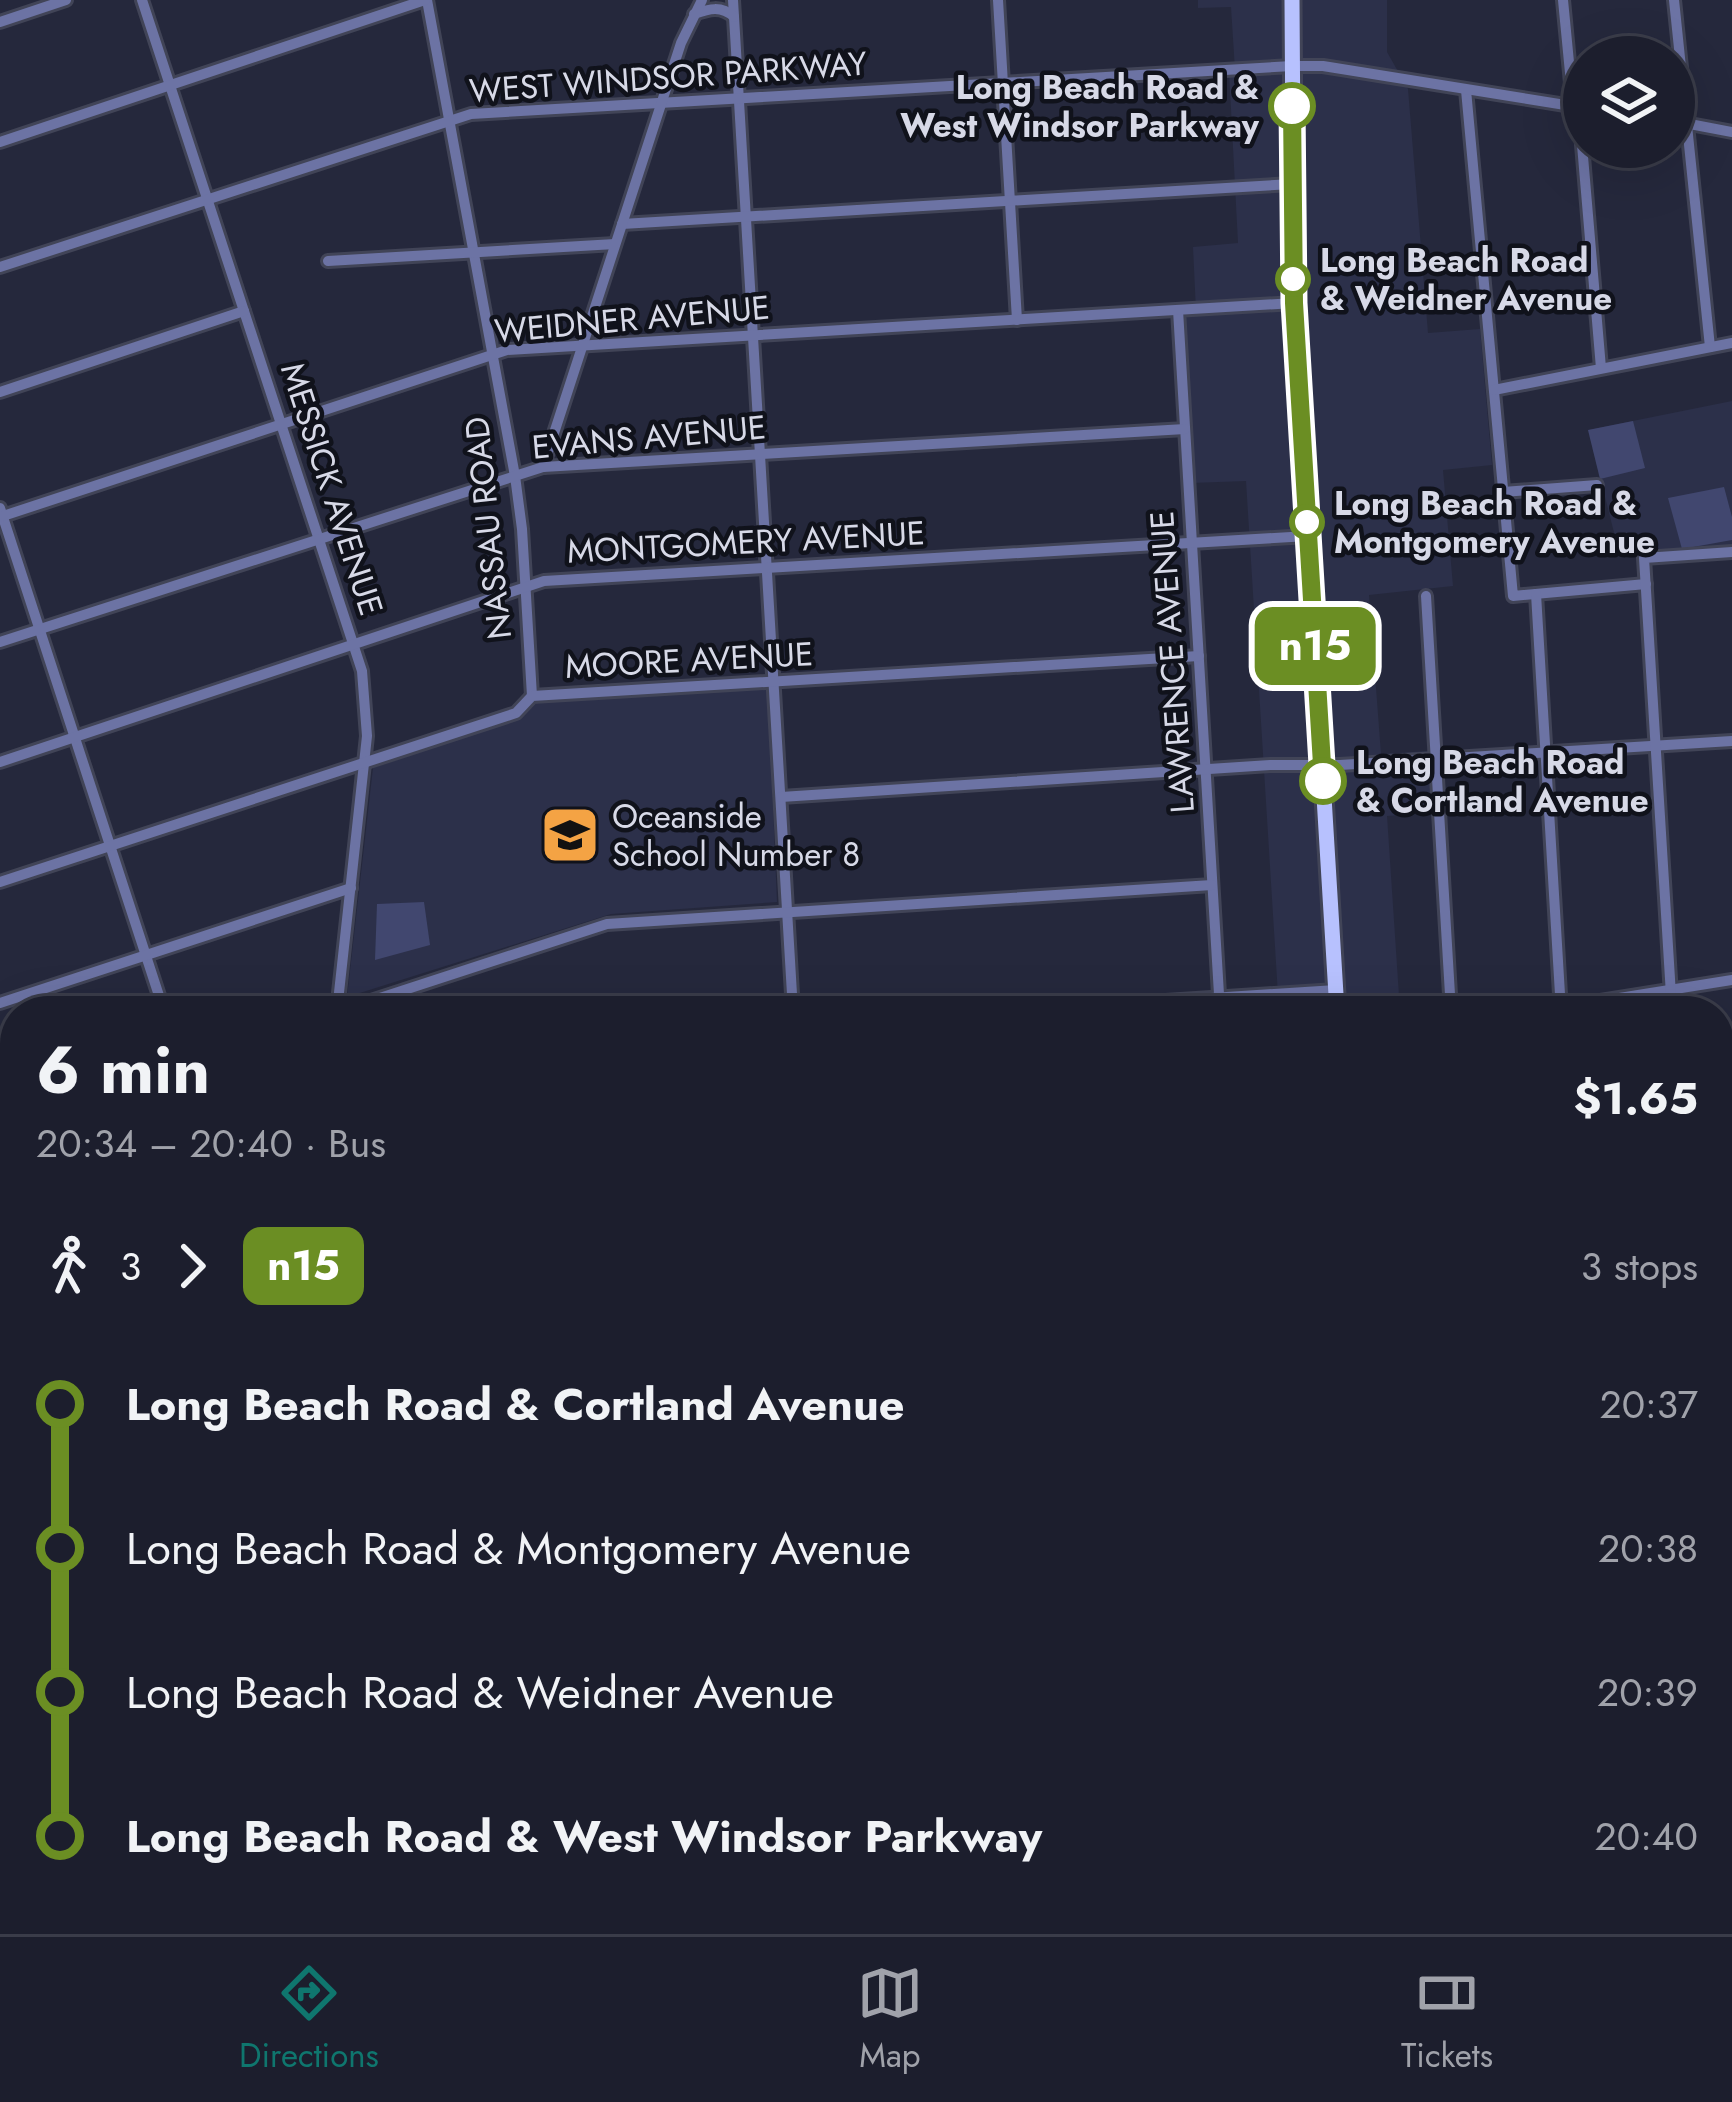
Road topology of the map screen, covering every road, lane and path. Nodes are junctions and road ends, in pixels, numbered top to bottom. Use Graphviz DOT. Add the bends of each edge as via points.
graph roads {
  1 [pos="66,0"];
  2 [pos="142,0"];
  3 [pos="426,0"];
  4 [pos="702,0"];
  5 [pos="733,0"];
  6 [pos="998,0"];
  7 [pos="1292,0"];
  8 [pos="1563,0"];
  9 [pos="1674,0"];
  10 [pos="694,14"];
  11 [pos="734,17"];
  12 [pos="0,22"];
  13 [pos="1569,36"];
  14 [pos="1678,36"];
  15 [pos="1292,66"];
  16 [pos="1003,82"];
  17 [pos="170,86"];
  18 [pos="1466,90"];
  19 [pos="739,98"];
  20 [pos="662,103"];
  21 [pos="1563,104"];
  22 [pos="449,119"];
  23 [pos="1695,124"];
  24 [pos="1732,132"];
  25 [pos="0,142"];
  26 [pos="1585,168"];
  27 [pos="1692,168"];
  28 [pos="1292,184"];
  29 [pos="208,199"];
  30 [pos="1010,201"];
  31 [pos="746,217"];
  32 [pos="622,224"];
  33 [pos="615,244"];
  34 [pos="473,252"];
  35 [pos="328,261"];
  36 [pos="0,267"];
  37 [pos="1294,303"];
  38 [pos="244,310"];
  39 [pos="1178,310"];
  40 [pos="1017,320"];
  41 [pos="753,335"];
  42 [pos="1732,343"];
  43 [pos="582,345"];
  44 [pos="1710,347"];
  45 [pos="492,354"];
  46 [pos="1601,368"];
  47 [pos="1494,390"];
  48 [pos="0,392"];
  49 [pos="282,424"];
  50 [pos="1185,429"];
  51 [pos="760,454"];
  52 [pos="543,467"];
  53 [pos="515,476"];
  54 [pos="1597,485"];
  55 [pos="1503,492"];
  56 [pos="1,514"];
  57 [pos="1308,536"];
  58 [pos="319,537"];
  59 [pos="1192,543"];
  60 [pos="1732,552"];
  61 [pos="767,568"];
  62 [pos="1646,584"];
  63 [pos="525,589"];
  64 [pos="1536,594"];
  65 [pos="1426,596"];
  66 [pos="40,628"];
  67 [pos="0,642"];
  68 [pos="355,645"];
  69 [pos="1198,656"];
  70 [pos="773,682"];
  71 [pos="532,696"];
  72 [pos="75,737"];
  73 [pos="1732,741"];
  74 [pos="1655,746"];
  75 [pos="1546,752"];
  76 [pos="1436,759"];
  77 [pos="0,762"];
  78 [pos="364,762"];
  79 [pos="1322,765"];
  80 [pos="1206,769"];
  81 [pos="781,797"];
  82 [pos="111,846"];
  83 [pos="0,883"];
  84 [pos="1212,885"];
  85 [pos="351,887"];
  86 [pos="787,910"];
  87 [pos="146,955"];
  88 [pos="1732,980"];
  89 [pos="1336,990"];
  90 [pos="1671,990"];
  91 [pos="21,996"];
  92 [pos="159,996"];
  93 [pos="340,996"];
  94 [pos="385,996"];
  95 [pos="792,996"];
  96 [pos="1219,996"];
  97 [pos="1290,996"];
  98 [pos="1336,996"];
  99 [pos="1450,996"];
  100 [pos="1560,996"];
  101 [pos="1636,996"];
  102 [pos="1671,996"];
  1 -- 12 [label="street"];
  2 -- 17 [label="street, MESSICK AVENUE"];
  3 -- 17 [label="street"];
  3 -- 22 [label="street, NASSAU ROAD"];
  4 -- 10 [label="street"];
  5 -- 11 [label="street"];
  6 -- 16 [label="street"];
  7 -- 15 [label="main road"];
  8 -- 13 [label="street"];
  9 -- 14 [label="street"];
  10 -- 11 [label="street" via="712,8"];
  10 -- 20 [label="street"];
  11 -- 19 [label="street"];
  15 -- 16 [label="street, WEST WINDSOR PARKWAY"];
  15 -- 18 [label="street, WEST WINDSOR PARKWAY"];
  15 -- 28 [label="main road"];
  16 -- 19 [label="street, WEST WINDSOR PARKWAY"];
  16 -- 30 [label="street"];
  17 -- 25 [label="street"];
  17 -- 29 [label="street, MESSICK AVENUE"];
  18 -- 21 [label="street, WEST WINDSOR PARKWAY"];
  18 -- 47 [label="street"];
  19 -- 20 [label="street, WEST WINDSOR PARKWAY"];
  19 -- 31 [label="street"];
  20 -- 22 [label="street, WEST WINDSOR PARKWAY"];
  20 -- 32 [label="street"];
  22 -- 29 [label="street, WEST WINDSOR PARKWAY"];
  22 -- 34 [label="street, NASSAU ROAD"];
  23 -- 24 [label="street"];
  26 -- 46 [label="street"];
  27 -- 44 [label="street"];
  28 -- 30 [label="street"];
  28 -- 37 [label="main road"];
  29 -- 36 [label="street, WEST WINDSOR PARKWAY"];
  29 -- 38 [label="street, MESSICK AVENUE"];
  30 -- 31 [label="street"];
  30 -- 40 [label="street"];
  31 -- 32 [label="street"];
  31 -- 41 [label="street"];
  32 -- 33 [label="street"];
  33 -- 34 [label="street"];
  33 -- 43 [label="street"];
  34 -- 35 [label="street"];
  34 -- 45 [label="street, NASSAU ROAD"];
  37 -- 39 [label="street, WEIDNER AVENUE"];
  37 -- 57 [label="main road"];
  38 -- 48 [label="street"];
  38 -- 49 [label="street, MESSICK AVENUE"];
  39 -- 40 [label="street, WEIDNER AVENUE"];
  39 -- 50 [label="street, LAWRENCE AVENUE"];
  40 -- 41 [label="street, WEIDNER AVENUE"];
  41 -- 43 [label="street, WEIDNER AVENUE"];
  41 -- 51 [label="street"];
  42 -- 44 [label="street"];
  43 -- 45 [label="street, WEIDNER AVENUE"];
  43 -- 52 [label="street"];
  44 -- 46 [label="street"];
  45 -- 49 [label="street, WEIDNER AVENUE"];
  45 -- 53 [label="street, NASSAU ROAD"];
  46 -- 47 [label="street"];
  47 -- 55 [label="street"];
  49 -- 56 [label="street, WEIDNER AVENUE"];
  49 -- 58 [label="street, MESSICK AVENUE"];
  50 -- 51 [label="street, EVANS AVENUE"];
  50 -- 59 [label="street, LAWRENCE AVENUE"];
  51 -- 52 [label="street, EVANS AVENUE"];
  51 -- 61 [label="street"];
  52 -- 53 [label="street, EVANS AVENUE"];
  53 -- 58 [label="street, EVANS AVENUE"];
  53 -- 63 [label="street, NASSAU ROAD"];
  54 -- 55 [label="street"];
  55 -- 64 [label="street" via="1513,596"];
  56 -- 66 [label="street"];
  57 -- 59 [label="street, MONTGOMERY AVENUE"];
  57 -- 79 [label="main road"];
  58 -- 66 [label="street, EVANS AVENUE"];
  58 -- 68 [label="street, MESSICK AVENUE"];
  59 -- 61 [label="street, MONTGOMERY AVENUE"];
  59 -- 69 [label="street, LAWRENCE AVENUE"];
  60 -- 62 [label="street" via="1644,558"];
  61 -- 63 [label="street, MONTGOMERY AVENUE" via="544,581"];
  61 -- 70 [label="street"];
  62 -- 64 [label="street"];
  62 -- 74 [label="street"];
  63 -- 68 [label="street, MONTGOMERY AVENUE"];
  63 -- 71 [label="street, NASSAU ROAD"];
  64 -- 75 [label="street"];
  65 -- 76 [label="street"];
  66 -- 67 [label="street, EVANS AVENUE"];
  66 -- 72 [label="street"];
  68 -- 72 [label="street, MONTGOMERY AVENUE"];
  68 -- 78 [label="street, MESSICK AVENUE" via="366,703"];
  69 -- 70 [label="street, MOORE AVENUE"];
  69 -- 80 [label="street, LAWRENCE AVENUE"];
  70 -- 71 [label="street, MOORE AVENUE"];
  70 -- 81 [label="street"];
  71 -- 78 [label="street, MOORE AVENUE" via="516,713"];
  72 -- 77 [label="street, MONTGOMERY AVENUE"];
  72 -- 82 [label="street"];
  73 -- 74 [label="street"];
  74 -- 75 [label="street"];
  74 -- 90 [label="street"];
  75 -- 76 [label="street"];
  75 -- 100 [label="street"];
  76 -- 79 [label="street"];
  76 -- 99 [label="street"];
  78 -- 82 [label="street, MOORE AVENUE"];
  78 -- 85 [label="street, MESSICK AVENUE"];
  79 -- 80 [label="street"];
  79 -- 89 [label="main road"];
  80 -- 81 [label="street"];
  80 -- 84 [label="street, LAWRENCE AVENUE"];
  81 -- 86 [label="street"];
  82 -- 83 [label="street, MOORE AVENUE"];
  82 -- 87 [label="street"];
  84 -- 86 [label="street"];
  84 -- 96 [label="street, LAWRENCE AVENUE"];
  85 -- 87 [label="street"];
  85 -- 93 [label="street, MESSICK AVENUE"];
  86 -- 94 [label="street" via="608,924"];
  86 -- 95 [label="street"];
  87 -- 91 [label="street"];
  87 -- 92 [label="street"];
  88 -- 90 [label="street"];
  89 -- 97 [label="street"];
  89 -- 98 [label="main road"];
  90 -- 101 [label="street"];
  90 -- 102 [label="street"];
}
